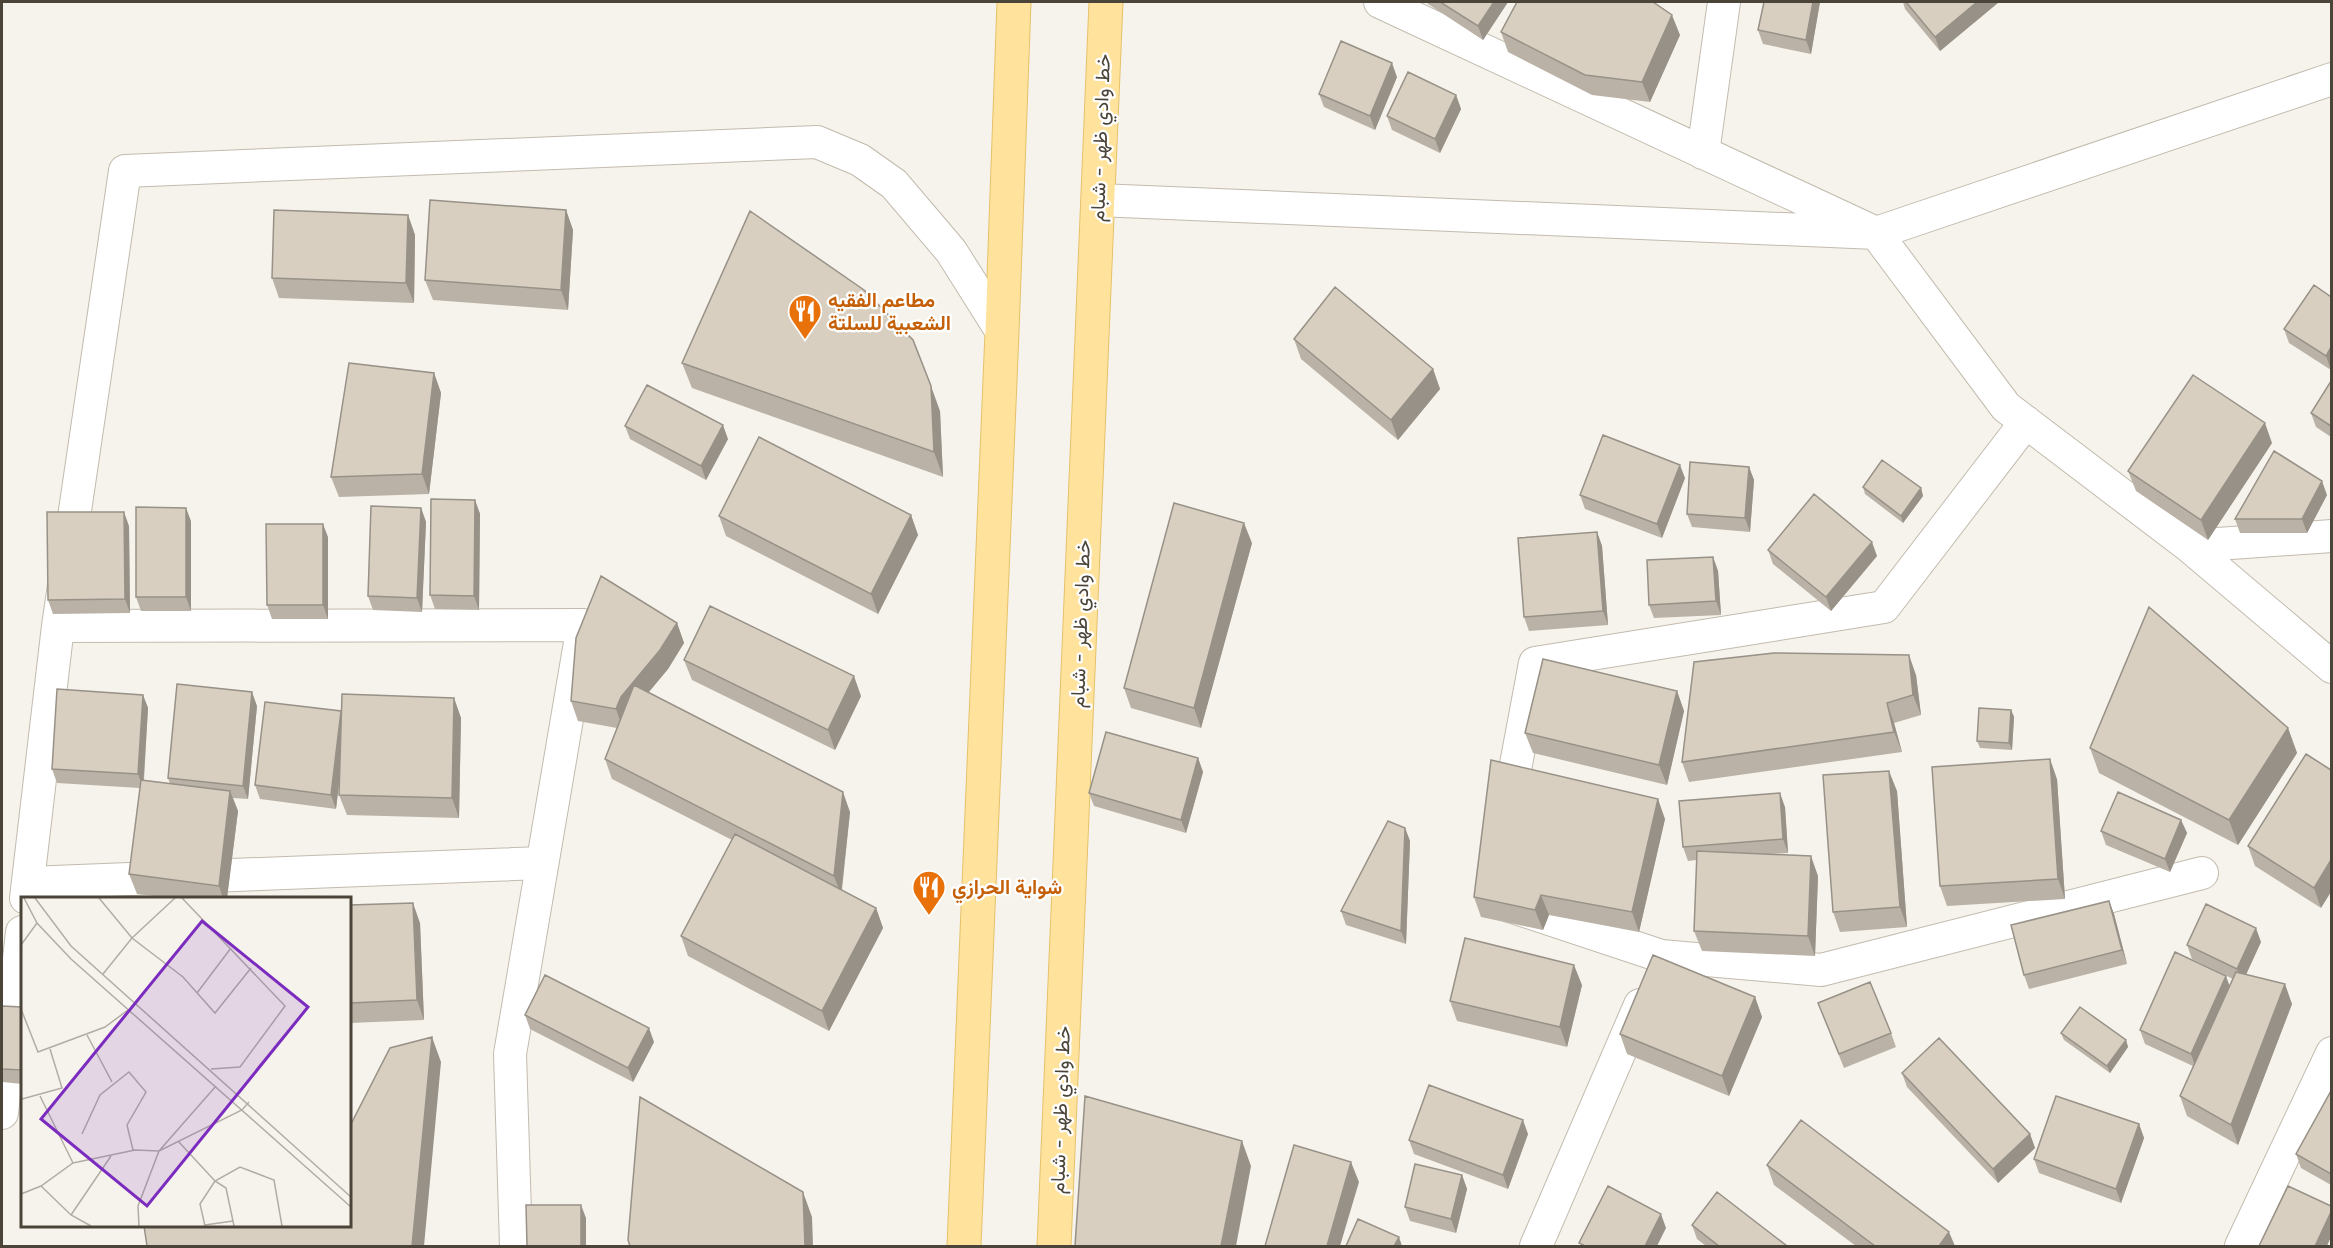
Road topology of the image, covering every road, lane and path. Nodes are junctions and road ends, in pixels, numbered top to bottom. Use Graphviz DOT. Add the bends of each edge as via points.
graph roads {
  1 [pos="1014,2"];
  2 [pos="1106,2"];
  3 [pos="1380,2"];
  4 [pos="1724,2"];
  5 [pos="2331,79"];
  6 [pos="1703,153"];
  7 [pos="1098,200"];
  8 [pos="1876,233"];
  9 [pos="1002,332"];
  10 [pos="2026,422"];
  11 [pos="2331,536"];
  12 [pos="2189,546"];
  13 [pos="58,626"];
  14 [pos="2331,668"];
  15 [pos="1503,832"];
  16 [pos="542,862"];
  17 [pos="2202,873"];
  18 [pos="1494,877"];
  19 [pos="27,891"];
  20 [pos="21,941"];
  21 [pos="1661,956"];
  22 [pos="2331,1053"];
  23 [pos="2,1113"];
  24 [pos="516,1246"];
  25 [pos="964,1246"];
  26 [pos="1054,1246"];
  27 [pos="1536,1246"];
  28 [pos="2241,1246"];
  1 -- 9 [label="main road"];
  2 -- 7 [label="main road, خط وادي ظهر - شبام"];
  3 -- 6 [label="street"];
  4 -- 6 [label="street"];
  5 -- 8 [label="street"];
  6 -- 8 [label="street"];
  7 -- 8 [label="street"];
  7 -- 26 [label="main road, خط وادي ظهر - شبام"];
  8 -- 10 [label="street" via="2006,407"];
  9 -- 13 [label="street" via="951,251 894,184 860,160 817,142 125,171"];
  9 -- 25 [label="main road"];
  10 -- 12 [label="street"];
  10 -- 15 [label="street" via="1884,607 1535,663"];
  11 -- 12 [label="street"];
  12 -- 14 [label="street"];
  13 -- 16 [label="street" via="583,625"];
  13 -- 19 [label="street"];
  16 -- 19 [label="street"];
  16 -- 24 [label="street" via="510,1054"];
  17 -- 21 [label="street" via="1821,970"];
  18 -- 21 [label="street" via="1490,900"];
  20 -- 23 [label="street"];
  21 -- 27 [label="street"];
  22 -- 28 [label="street"];
}
